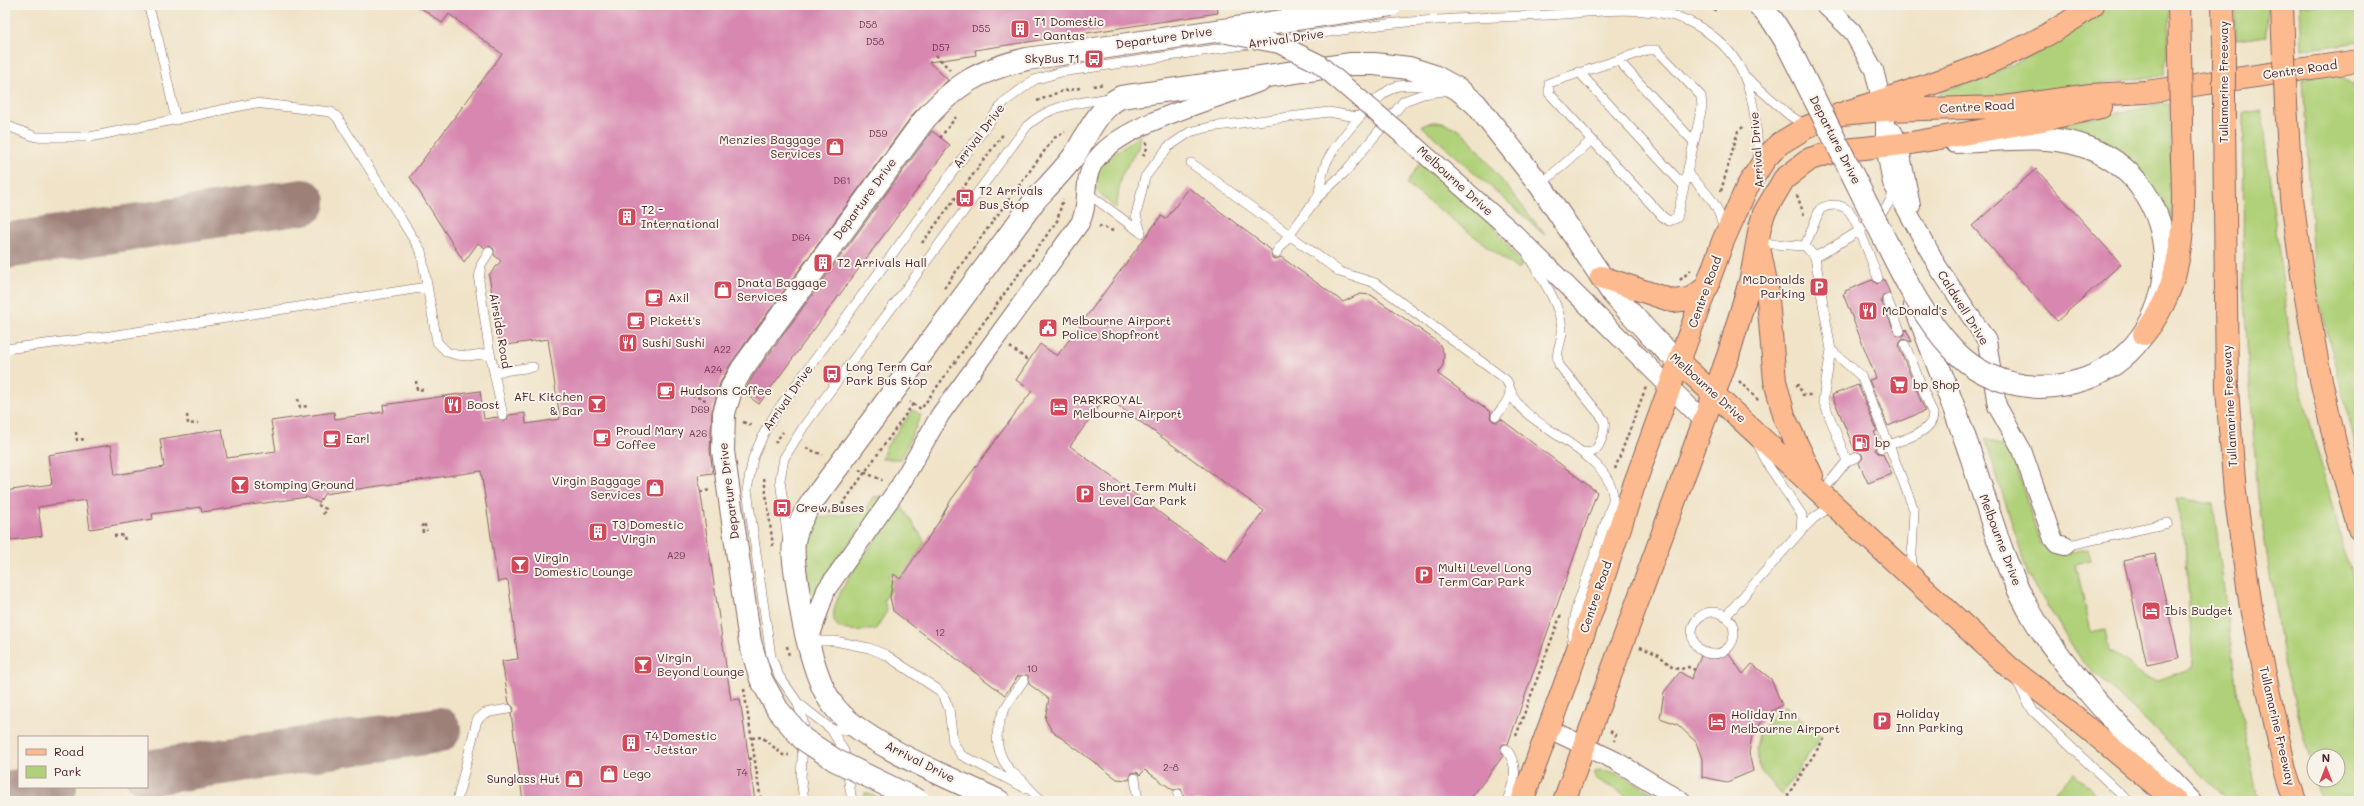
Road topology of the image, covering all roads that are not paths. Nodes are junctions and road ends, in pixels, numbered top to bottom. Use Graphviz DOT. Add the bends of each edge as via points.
graph roads {
  1 [pos="148,5"];
  2 [pos="1391,5"];
  3 [pos="1594,5"];
  4 [pos="1759,5"];
  5 [pos="1826,5"];
  6 [pos="2093,5"];
  7 [pos="2179,5"];
  8 [pos="2223,5"];
  9 [pos="2282,5"];
  10 [pos="1629,8"];
  11 [pos="1581,13"];
  12 [pos="1205,32"];
  13 [pos="1618,60"];
  14 [pos="2359,61"];
  15 [pos="1580,72"];
  16 [pos="1278,74"];
  17 [pos="1744,75"];
  18 [pos="1458,89"];
  19 [pos="2146,92"];
  20 [pos="1121,97"];
  21 [pos="1884,108"];
  22 [pos="1361,115"];
  23 [pos="176,120"];
  24 [pos="5,126"];
  25 [pos="1807,127"];
  26 [pos="1592,140"];
  27 [pos="1694,142"];
  28 [pos="1898,145"];
  29 [pos="1191,162"];
  30 [pos="1759,166"];
  31 [pos="1687,173"];
  32 [pos="1892,183"];
  33 [pos="1540,185"];
  34 [pos="1684,186"];
  35 [pos="1085,192"];
  36 [pos="1317,198"];
  37 [pos="1914,223"];
  38 [pos="1859,232"];
  39 [pos="1515,234"];
  40 [pos="1290,235"];
  41 [pos="1759,235"];
  42 [pos="1723,241"];
  43 [pos="1804,246"];
  44 [pos="489,252"];
  45 [pos="1276,253"];
  46 [pos="1815,257"];
  47 [pos="1601,277"];
  48 [pos="1878,278"];
  49 [pos="1905,279"];
  50 [pos="1708,286"];
  51 [pos="427,287"];
  52 [pos="1887,299"];
  53 [pos="1900,331"];
  54 [pos="2144,334"];
  55 [pos="1906,345"];
  56 [pos="5,349"];
  57 [pos="1831,350"];
  58 [pos="490,353"];
  59 [pos="1680,363"];
  60 [pos="533,367"];
  61 [pos="495,372"];
  62 [pos="1671,387"];
  63 [pos="1511,390"];
  64 [pos="1714,394"];
  65 [pos="503,416"];
  66 [pos="1496,416"];
  67 [pos="1704,420"];
  68 [pos="1746,422"];
  69 [pos="1885,446"];
  70 [pos="1582,452"];
  71 [pos="1857,457"];
  72 [pos="1847,461"];
  73 [pos="1825,496"];
  74 [pos="2168,523"];
  75 [pos="2359,528"];
  76 [pos="1801,530"];
  77 [pos="2065,546"];
  78 [pos="792,547"];
  79 [pos="1911,579"];
  80 [pos="1725,616"];
  81 [pos="809,641"];
  82 [pos="2010,668"];
  83 [pos="1568,677"];
  84 [pos="1024,680"];
  85 [pos="798,702"];
  86 [pos="508,709"];
  87 [pos="831,728"];
  88 [pos="1549,729"];
  89 [pos="864,732"];
  90 [pos="1585,747"];
  91 [pos="1506,750"];
  92 [pos="1135,778"];
  93 [pos="1027,789"];
  94 [pos="458,801"];
  95 [pos="804,801"];
  96 [pos="852,801"];
  97 [pos="919,801"];
  98 [pos="999,801"];
  99 [pos="1043,801"];
  100 [pos="1138,801"];
  101 [pos="1507,801"];
  102 [pos="1522,801"];
  103 [pos="1564,801"];
  104 [pos="1682,801"];
  105 [pos="2128,801"];
  106 [pos="2175,801"];
  107 [pos="2190,801"];
  108 [pos="2296,801"];
  1 -- 23 [label="lane"];
  2 -- 12 [label="street, Departure Drive, bridge"];
  3 -- 11 [label="lane"];
  4 -- 49 [label="street, Departure Drive, bridge" via="1773,20 1785,40"];
  5 -- 21 [label="street, Caldwell Drive" via="1843,21 1862,46 1874,70"];
  6 -- 21 [label="main road, Centre Road" via="2024,48"];
  7 -- 54 [label="main road, bridge" via="2182,219 2179,254 2166,303"];
  8 -- 108 [label="main road, Tullamarine Freeway, bridge" via="2227,388 2235,493 2251,608 2285,770"];
  9 -- 75 [label="main road, bridge" via="2292,198 2302,275 2334,439"];
  10 -- 11 [label="lane, Arrival Drive"];
  10 -- 17 [label="lane, Arrival Drive" via="1683,19 1711,35 1732,55"];
  11 -- 85 [label="lane, Arrival Drive" via="1397,23 1060,72 1034,80 1004,102 777,411 765,431 748,474 748,507 771,657 778,676"];
  12 -- 39 [label="street, Melbourne Drive, bridge" via="1266,40 1303,54 1335,75"];
  12 -- 97 [label="street, Departure Drive, bridge" via="1028,59 981,73 954,90 924,120 758,345 732,387 724,413 723,451 750,642 761,679 778,710 803,739 835,760"];
  13 -- 15 [label="lane"];
  13 -- 27 [label="lane"];
  13 -- 27 [label="lane" via="1647,50 1658,50 1688,81 1699,93 1702,102"];
  14 -- 19 [label="main road, Centre Road"];
  15 -- 26 [label="lane" via="1552,81 1548,90"];
  15 -- 34 [label="lane"];
  16 -- 18 [label="street, Arrival Drive" via="1351,64 1374,64 1410,68 1434,76"];
  16 -- 20 [label="street, Arrival Drive"];
  16 -- 35 [label="street, Arrival Drive" via="1235,93 1171,115 1114,142 1092,165"];
  17 -- 25 [label="lane, Arrival Drive" via="1789,115"];
  17 -- 30 [label="lane, Arrival Drive" via="1754,107"];
  18 -- 22 [label="lane" via="1412,84 1397,86 1384,93"];
  18 -- 33 [label="street, Melbourne Drive" via="1485,114"];
  18 -- 36 [label="lane" via="1423,94 1404,101 1344,173"];
  19 -- 21 [label="main road, Centre Road" via="1992,107"];
  19 -- 28 [label="main road, Centre Road" via="2078,113"];
  20 -- 78 [label="street, Arrival Drive" via="1102,109 1074,155 1035,200 800,519"];
  20 -- 78 [label="lane, Arrival Drive" via="1055,108 1040,115 1027,126 792,443 783,463 780,490 787,541"];
  21 -- 25 [label="main road, Centre Road" via="1841,114"];
  21 -- 28 [label="street, Caldwell Drive"];
  22 -- 35 [label="lane" via="1356,117 1329,112 1218,126 1190,132 1178,138 1158,159 1146,177 1136,215 1143,235"];
  22 -- 36 [label="lane" via="1328,159"];
  23 -- 24 [label="lane" via="90,137 36,137"];
  23 -- 51 [label="lane" via="262,102 331,112 337,117 421,251"];
  25 -- 30 [label="main road, Centre Road" via="1779,144"];
  26 -- 33 [label="lane"];
  26 -- 34 [label="lane" via="1665,219 1677,218"];
  27 -- 31 [label="lane"];
  28 -- 32 [label="street, Caldwell Drive"];
  28 -- 37 [label="street, Caldwell Drive"];
  28 -- 41 [label="main road, Centre Road" via="1821,154 1798,166 1778,187"];
  28 -- 54 [label="street" via="2056,140 2089,148 2123,169 2149,199 2165,247 2166,266 2161,298 2152,322"];
  29 -- 40 [label="lane"];
  30 -- 41 [label="main road, Arrival Drive"];
  30 -- 42 [label="main road, Centre Road" via="1746,187"];
  31 -- 34 [label="lane"];
  31 -- 42 [label="lane" via="1716,204 1721,215"];
  32 -- 37 [label="street, Caldwell Drive"];
  32 -- 38 [label="lane" via="1893,194 1890,203"];
  33 -- 47 [label="street, Melbourne Drive"];
  35 -- 81 [label="street, Arrival Drive" via="1084,212 1080,223 940,415 899,487 826,590"];
  36 -- 40 [label="lane"];
  37 -- 77 [label="street, Caldwell Drive" via="1941,273 1987,341 1997,406 2022,450 2052,536 2058,544"];
  38 -- 43 [label="lane" via="1849,211 1838,205 1824,206 1820,209"];
  38 -- 46 [label="lane"];
  38 -- 48 [label="lane"];
  39 -- 62 [label="street, Melbourne Drive"];
  39 -- 70 [label="lane" via="1555,305 1562,329 1556,355 1559,365 1604,420 1604,430 1596,449 1590,453"];
  40 -- 45 [label="lane"];
  40 -- 63 [label="lane" via="1340,272 1375,283 1506,380"];
  41 -- 43 [label="lane"];
  41 -- 64 [label="main road, Centre Road" via="1738,326"];
  41 -- 73 [label="main road, Melbourne Drive" via="1767,287 1772,361 1780,405 1798,447"];
  42 -- 50 [label="main road, Centre Road"];
  43 -- 46 [label="lane"];
  44 -- 58 [label="lane, Airside Road" via="481,265 479,280"];
  46 -- 57 [label="lane"];
  47 -- 50 [label="main road" via="1673,301 1690,299"];
  47 -- 59 [label="street, Melbourne Drive" via="1656,341"];
  49 -- 54 [label="street, bridge" via="1936,329 1952,349 1978,370 2011,383 2042,387 2082,380 2102,372 2121,359"];
  49 -- 107 [label="street, Melbourne Drive, bridge" via="1972,459 1992,525 2008,567 2035,621 2068,669"];
  50 -- 59 [label="main road, Centre Road"];
  51 -- 56 [label="lane" via="110,336"];
  51 -- 58 [label="lane" via="434,334 441,348 462,355"];
  52 -- 53 [label="lane"];
  55 -- 69 [label="lane" via="1932,410 1933,419 1923,430"];
  57 -- 69 [label="lane" via="1861,376"];
  57 -- 72 [label="lane" via="1823,400"];
  58 -- 61 [label="lane, Airside Road"];
  59 -- 62 [label="main road, Centre Road"];
  59 -- 64 [label="main road, Melbourne Drive"];
  60 -- 61 [label="lane"];
  61 -- 65 [label="lane, Airside Road"];
  62 -- 67 [label="street, Melbourne Drive"];
  62 -- 83 [label="main road, Centre Road" via="1632,488"];
  63 -- 66 [label="lane" via="1508,400"];
  63 -- 70 [label="lane" via="1518,406"];
  64 -- 67 [label="main road, Centre Road"];
  64 -- 68 [label="main road, Melbourne Drive"];
  67 -- 90 [label="main road, Centre Road"];
  68 -- 73 [label="main road, Melbourne Drive"];
  68 -- 76 [label="lane" via="1770,468 1802,515"];
  69 -- 79 [label="lane" via="1914,510"];
  70 -- 83 [label="lane" via="1601,471 1614,493 1576,609"];
  71 -- 72 [label="lane"];
  72 -- 73 [label="lane"];
  73 -- 76 [label="lane" via="1814,518"];
  73 -- 79 [label="main road, Melbourne Drive"];
  74 -- 77 [label="lane"];
  76 -- 80 [label="lane"];
  78 -- 81 [label="street, Arrival Drive" via="801,613"];
  79 -- 82 [label="main road, Melbourne Drive"];
  80 -- 80 [label="lane" via="1733,630 1731,642 1722,652 1709,654 1702,651 1692,635 1696,622 1706,614"];
  81 -- 89 [label="street, Arrival Drive" via="817,673 828,698 845,718"];
  81 -- 93 [label="lane" via="835,641 869,648 886,655 937,689 944,697 953,742 961,755"];
  82 -- 105 [label="lane" via="2033,711"];
  82 -- 106 [label="main road, Melbourne Drive" via="2079,721"];
  83 -- 88 [label="main road, Centre Road"];
  84 -- 93 [label="lane" via="1004,707 997,731 999,748 1007,767 1024,781"];
  85 -- 87 [label="lane, Arrival Drive"];
  85 -- 95 [label="lane" via="804,725 801,778"];
  86 -- 94 [label="lane" via="485,713 477,720"];
  87 -- 89 [label="lane, Arrival Drive"];
  87 -- 96 [label="lane" via="846,756"];
  88 -- 90 [label="street"];
  88 -- 102 [label="main road, Centre Road"];
  89 -- 98 [label="street, Arrival Drive" via="914,760"];
  90 -- 103 [label="main road, Centre Road"];
  90 -- 104 [label="street" via="1616,761"];
  91 -- 101 [label="lane" via="1513,759 1516,770"];
  92 -- 100 [label="lane"];
  93 -- 99 [label="lane"];
}
